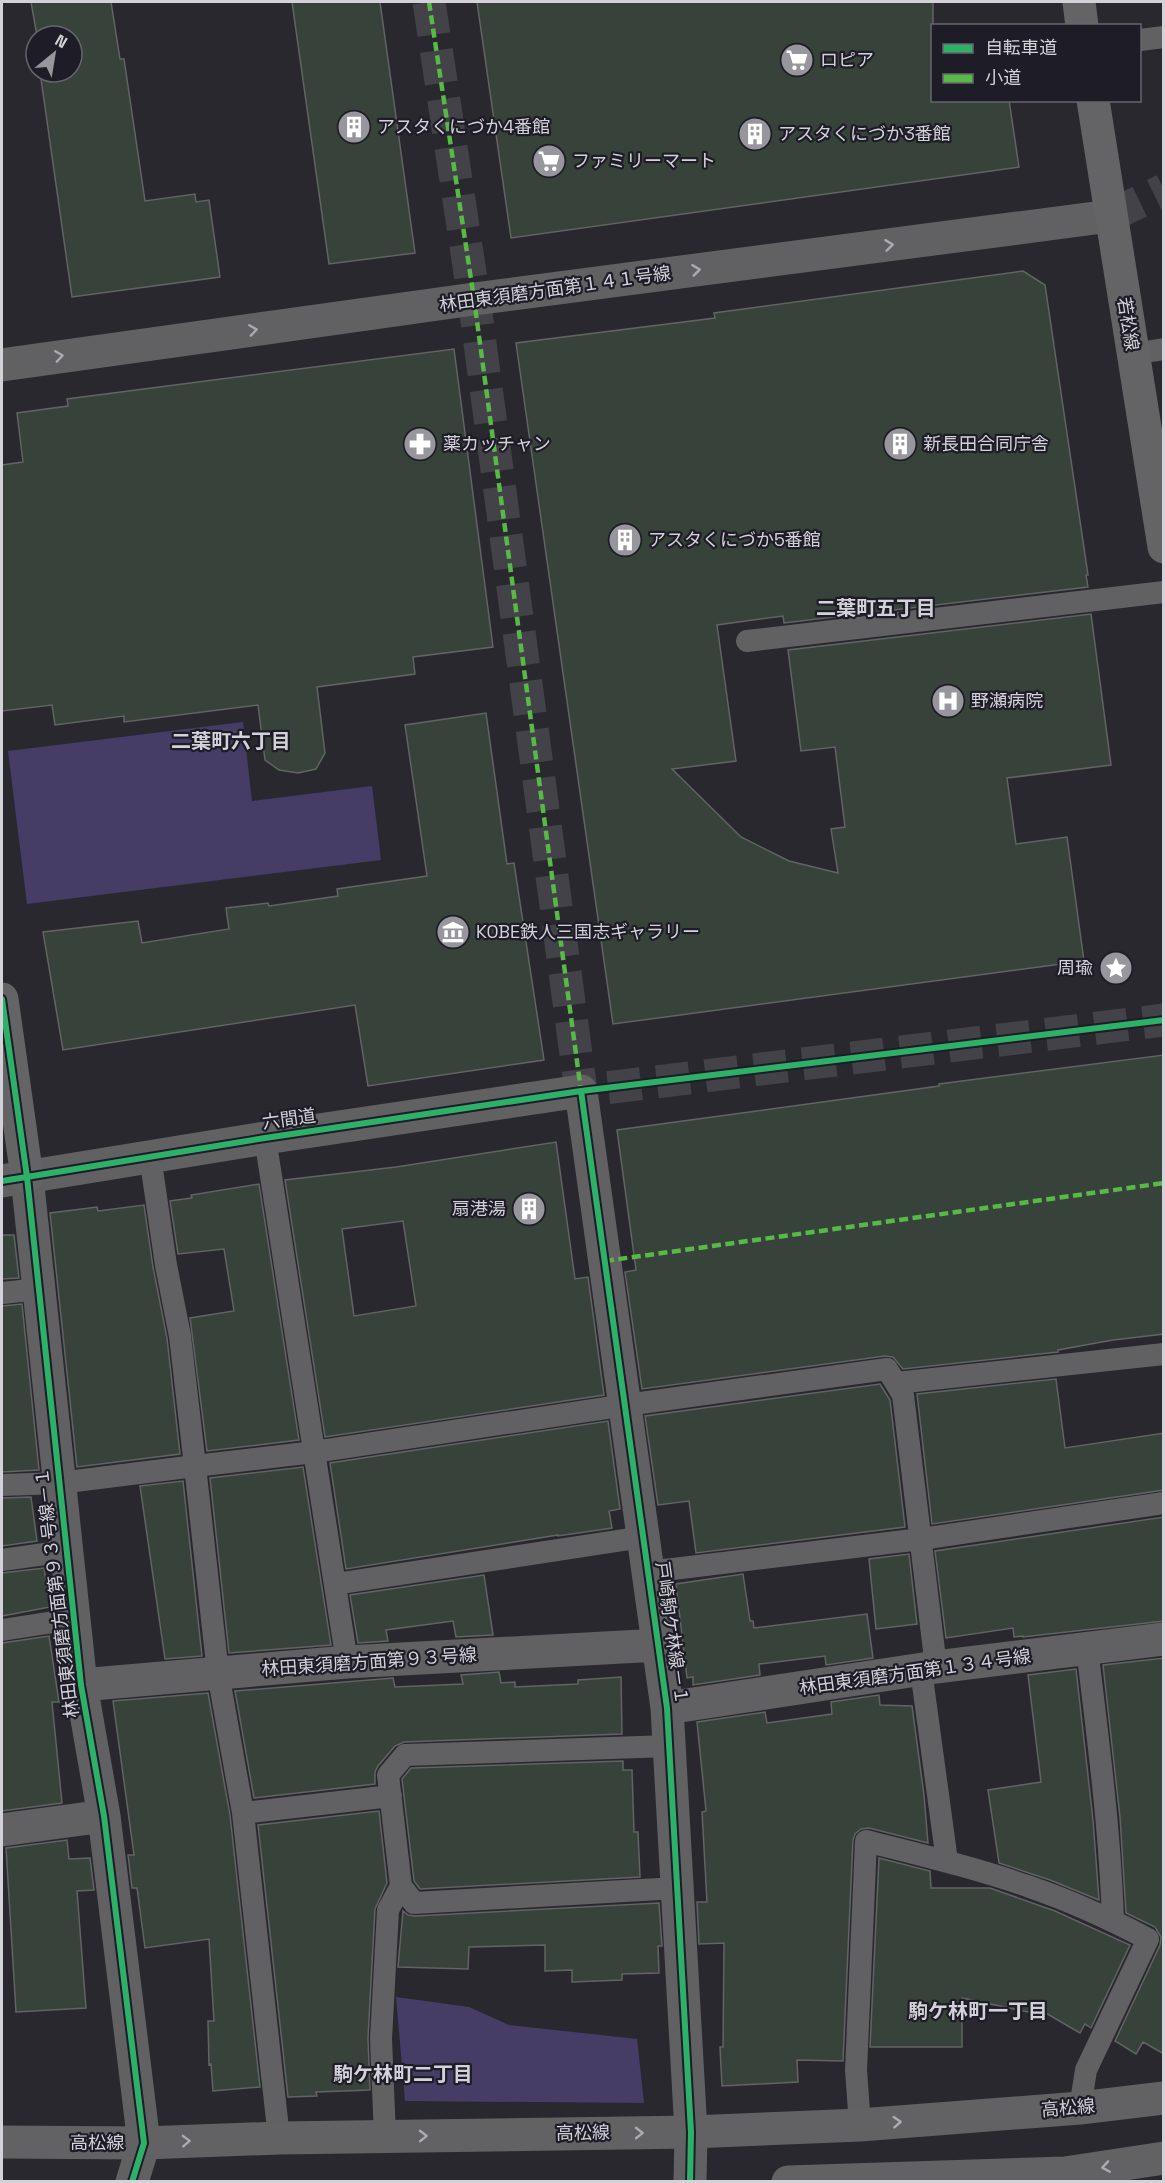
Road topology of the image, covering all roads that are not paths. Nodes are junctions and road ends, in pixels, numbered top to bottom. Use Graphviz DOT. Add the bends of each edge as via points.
graph roads {
  1 [pos="1078,2"];
  2 [pos="1082,24"];
  3 [pos="1164,36"];
  4 [pos="1141,40"];
  5 [pos="1093,102"];
  6 [pos="1110,216"];
  7 [pos="1148,351"];
  8 [pos="2,364"];
  9 [pos="1159,488"];
  10 [pos="1164,547"];
  11 [pos="1164,592"];
  12 [pos="747,641"];
  13 [pos="2,999"];
  14 [pos="581,1091"];
  15 [pos="265,1138"];
  16 [pos="150,1156"];
  17 [pos="14,1179"];
  18 [pos="39,1289"];
  19 [pos="2,1293"];
  20 [pos="1164,1354"];
  21 [pos="896,1383"];
  22 [pos="626,1405"];
  23 [pos="314,1452"];
  24 [pos="195,1466"];
  25 [pos="59,1483"];
  26 [pos="2,1485"];
  27 [pos="1164,1503"];
  28 [pos="643,1537"];
  29 [pos="921,1539"];
  30 [pos="66,1551"];
  31 [pos="2,1560"];
  32 [pos="648,1572"];
  33 [pos="335,1584"];
  34 [pos="73,1618"];
  35 [pos="2,1630"];
  36 [pos="1164,1639"];
  37 [pos="659,1645"];
  38 [pos="1087,1648"];
  39 [pos="348,1662"];
  40 [pos="928,1668"];
  41 [pos="218,1673"];
  42 [pos="81,1685"];
  43 [pos="667,1708"];
  44 [pos="669,1746"];
  45 [pos="390,1796"];
  46 [pos="243,1813"];
  47 [pos="104,1816"];
  48 [pos="2,1830"];
  49 [pos="946,1862"];
  50 [pos="401,1886"];
  51 [pos="677,1888"];
  52 [pos="1113,1921"];
  53 [pos="1164,2098"];
  54 [pos="1080,2108"];
  55 [pos="860,2125"];
  56 [pos="691,2132"];
  57 [pos="385,2136"];
  58 [pos="279,2138"];
  59 [pos="2,2142"];
  60 [pos="144,2143"];
  61 [pos="1164,2158"];
  62 [pos="933,2179"];
  63 [pos="132,2181"];
  64 [pos="690,2181"];
  65 [pos="788,2181"];
  1 -- 2 [label="street"];
  3 -- 4 [label="lane"];
  5 -- 6 [label="street, 若松線"];
  6 -- 7 [label="street, 若松線"];
  8 -- 6 [label="street, 林田東須磨方面第１４１号線, one-way"];
  7 -- 9 [label="street, 若松線"];
  9 -- 10 [label="street, 若松線"];
  11 -- 12 [label="lane"];
  13 -- 17 [label="street, 林田東須磨方面第９３号線－１"];
  14 -- 15 [label="street, 六間道"];
  14 -- 22 [label="street, 戸崎駒ケ林線－１"];
  15 -- 16 [label="street, 六間道"];
  15 -- 23 [label="lane"];
  16 -- 17 [label="street, 六間道"];
  16 -- 24 [label="lane" via="180,1336"];
  17 -- 18 [label="street, 林田東須磨方面第９３号線－１"];
  18 -- 19 [label="lane"];
  18 -- 25 [label="street, 林田東須磨方面第９３号線－１"];
  20 -- 21 [label="lane"];
  21 -- 22 [label="lane" via="887,1369"];
  21 -- 29 [label="lane" via="903,1395"];
  22 -- 23 [label="lane"];
  22 -- 28 [label="street, 戸崎駒ケ林線－１"];
  23 -- 24 [label="lane"];
  23 -- 33 [label="lane"];
  24 -- 25 [label="lane"];
  24 -- 41 [label="lane"];
  25 -- 26 [label="lane"];
  25 -- 30 [label="street, 林田東須磨方面第９３号線－１"];
  27 -- 29 [label="lane"];
  28 -- 32 [label="street, 戸崎駒ケ林線－１"];
  28 -- 33 [label="lane"];
  29 -- 32 [label="lane"];
  29 -- 40 [label="lane"];
  30 -- 31 [label="lane"];
  30 -- 34 [label="street, 林田東須磨方面第９３号線－１"];
  32 -- 37 [label="street, 戸崎駒ケ林線－１"];
  33 -- 39 [label="lane"];
  34 -- 35 [label="lane"];
  34 -- 42 [label="street, 林田東須磨方面第９３号線－１"];
  36 -- 38 [label="street, 林田東須磨方面第１３４号線"];
  37 -- 39 [label="street, 林田東須磨方面第９３号線"];
  37 -- 43 [label="street, 戸崎駒ケ林線－１"];
  38 -- 40 [label="street, 林田東須磨方面第１３４号線"];
  38 -- 52 [label="lane" via="1110,1851"];
  39 -- 41 [label="street, 林田東須磨方面第９３号線"];
  40 -- 43 [label="street, 林田東須磨方面第１３４号線"];
  40 -- 49 [label="lane"];
  41 -- 42 [label="street, 林田東須磨方面第９３号線"];
  41 -- 46 [label="lane"];
  42 -- 47 [label="street, 林田東須磨方面第９３号線－１"];
  43 -- 44 [label="street, 戸崎駒ケ林線－１"];
  44 -- 45 [label="lane" via="405,1755 388,1775"];
  44 -- 51 [label="street, 戸崎駒ケ林線－１"];
  45 -- 46 [label="lane"];
  45 -- 50 [label="lane"];
  46 -- 58 [label="lane"];
  47 -- 48 [label="street"];
  47 -- 60 [label="street, 林田東須磨方面第９３号線－１"];
  49 -- 52 [label="lane" via="1030,1887"];
  49 -- 55 [label="lane" via="866,1841 856,2070"];
  50 -- 51 [label="lane" via="414,1903"];
  50 -- 57 [label="lane" via="388,1910 381,2039"];
  51 -- 56 [label="street, 戸崎駒ケ林線－１"];
  52 -- 54 [label="lane" via="1148,1939 1086,2070"];
  53 -- 54 [label="main road, 高松線"];
  55 -- 54 [label="main road, 高松線, one-way"];
  55 -- 56 [label="main road, 高松線"];
  57 -- 56 [label="main road, 高松線, one-way"];
  56 -- 64 [label="street, 戸崎駒ケ林線－１"];
  57 -- 58 [label="main road, 高松線"];
  60 -- 58 [label="main road, 高松線, one-way"];
  59 -- 60 [label="main road, 高松線"];
  60 -- 63 [label="street, 林田東須磨方面第９３号線－１"];
  61 -- 62 [label="main road, one-way" via="1065,2173"];
  62 -- 65 [label="main road"];
}
